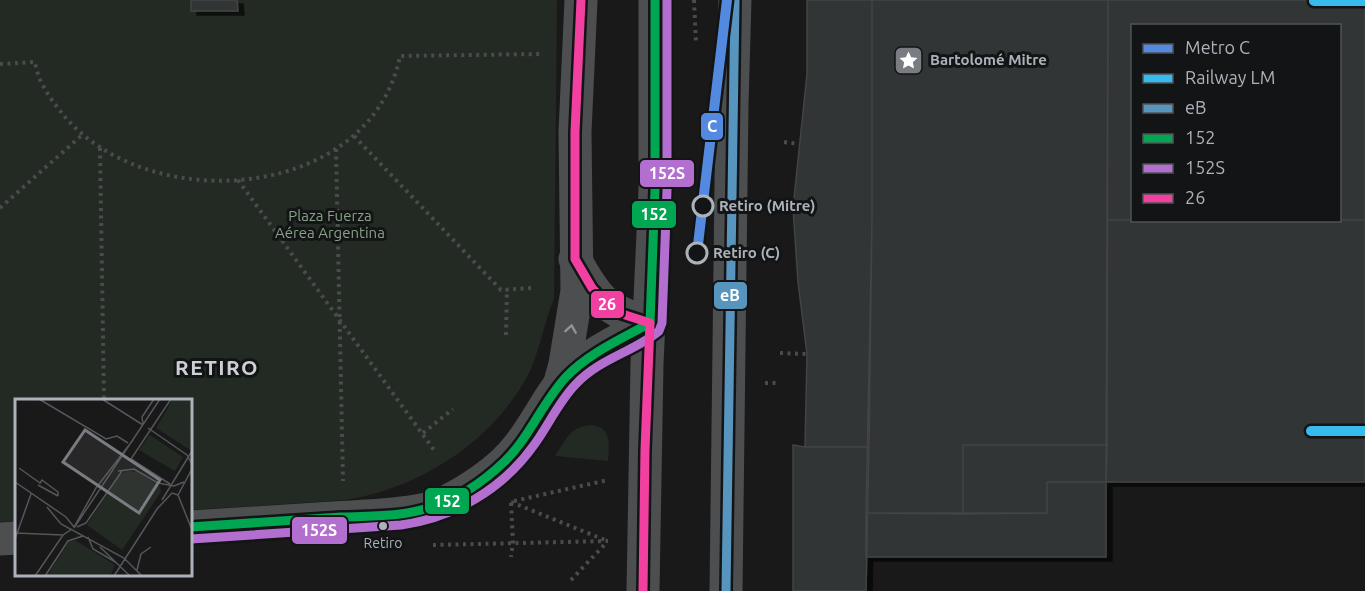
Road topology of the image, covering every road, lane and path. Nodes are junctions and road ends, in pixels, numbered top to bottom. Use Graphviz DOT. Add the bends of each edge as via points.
graph roads {
  1 [pos="581,0"];
  2 [pos="655,0"];
  3 [pos="735,0"];
  4 [pos="541,54"];
  5 [pos="0,64"];
  6 [pos="82,135"];
  7 [pos="354,135"];
  8 [pos="784,142"];
  9 [pos="799,144"];
  10 [pos="100,148"];
  11 [pos="336,149"];
  12 [pos="238,180"];
  13 [pos="0,208"];
  14 [pos="575,259"];
  15 [pos="531,288"];
  16 [pos="507,289"];
  17 [pos="340,320"];
  18 [pos="650,323"];
  19 [pos="506,335"];
  20 [pos="780,352"];
  21 [pos="807,354"];
  22 [pos="765,383"];
  23 [pos="779,383"];
  24 [pos="558,386"];
  25 [pos="105,399"];
  26 [pos="453,409"];
  27 [pos="423,433"];
  28 [pos="434,450"];
  29 [pos="608,480"];
  30 [pos="343,481"];
  31 [pos="511,502"];
  32 [pos="192,527"];
  33 [pos="608,541"];
  34 [pos="513,542"];
  35 [pos="431,545"];
  36 [pos="512,557"];
  37 [pos="571,580"];
  38 [pos="643,591"];
  39 [pos="726,591"];
  1 -- 14 [label="main road"];
  2 -- 18 [label="main road"];
  3 -- 39 [label="main road"];
  4 -- 7 [label="path" via="400,56 382,106"];
  5 -- 6 [label="path" via="35,62 50,98"];
  6 -- 10 [label="path"];
  6 -- 13 [label="path"];
  7 -- 11 [label="path"];
  7 -- 16 [label="path" via="501,290"];
  8 -- 9 [label="path"];
  10 -- 12 [label="path" via="133,165 175,178"];
  10 -- 25 [label="path"];
  11 -- 12 [label="path" via="292,169"];
  11 -- 17 [label="path"];
  12 -- 17 [label="path"];
  14 -- 18 [label="main road" via="592,288 610,307 619,314"];
  24 -- 14 [label="main road, one-way" via="573,315"];
  15 -- 16 [label="path"];
  16 -- 19 [label="path"];
  17 -- 27 [label="path"];
  17 -- 30 [label="path"];
  18 -- 24 [label="main road" via="586,360"];
  18 -- 38 [label="main road"];
  20 -- 21 [label="path"];
  22 -- 23 [label="path"];
  24 -- 32 [label="main road" via="510,456 487,476 435,506 379,515"];
  26 -- 27 [label="path"];
  27 -- 28 [label="path"];
  29 -- 31 [label="path"];
  31 -- 33 [label="path"];
  31 -- 34 [label="path"];
  33 -- 34 [label="path"];
  33 -- 37 [label="path"];
  34 -- 35 [label="path"];
  34 -- 36 [label="path"];
}
